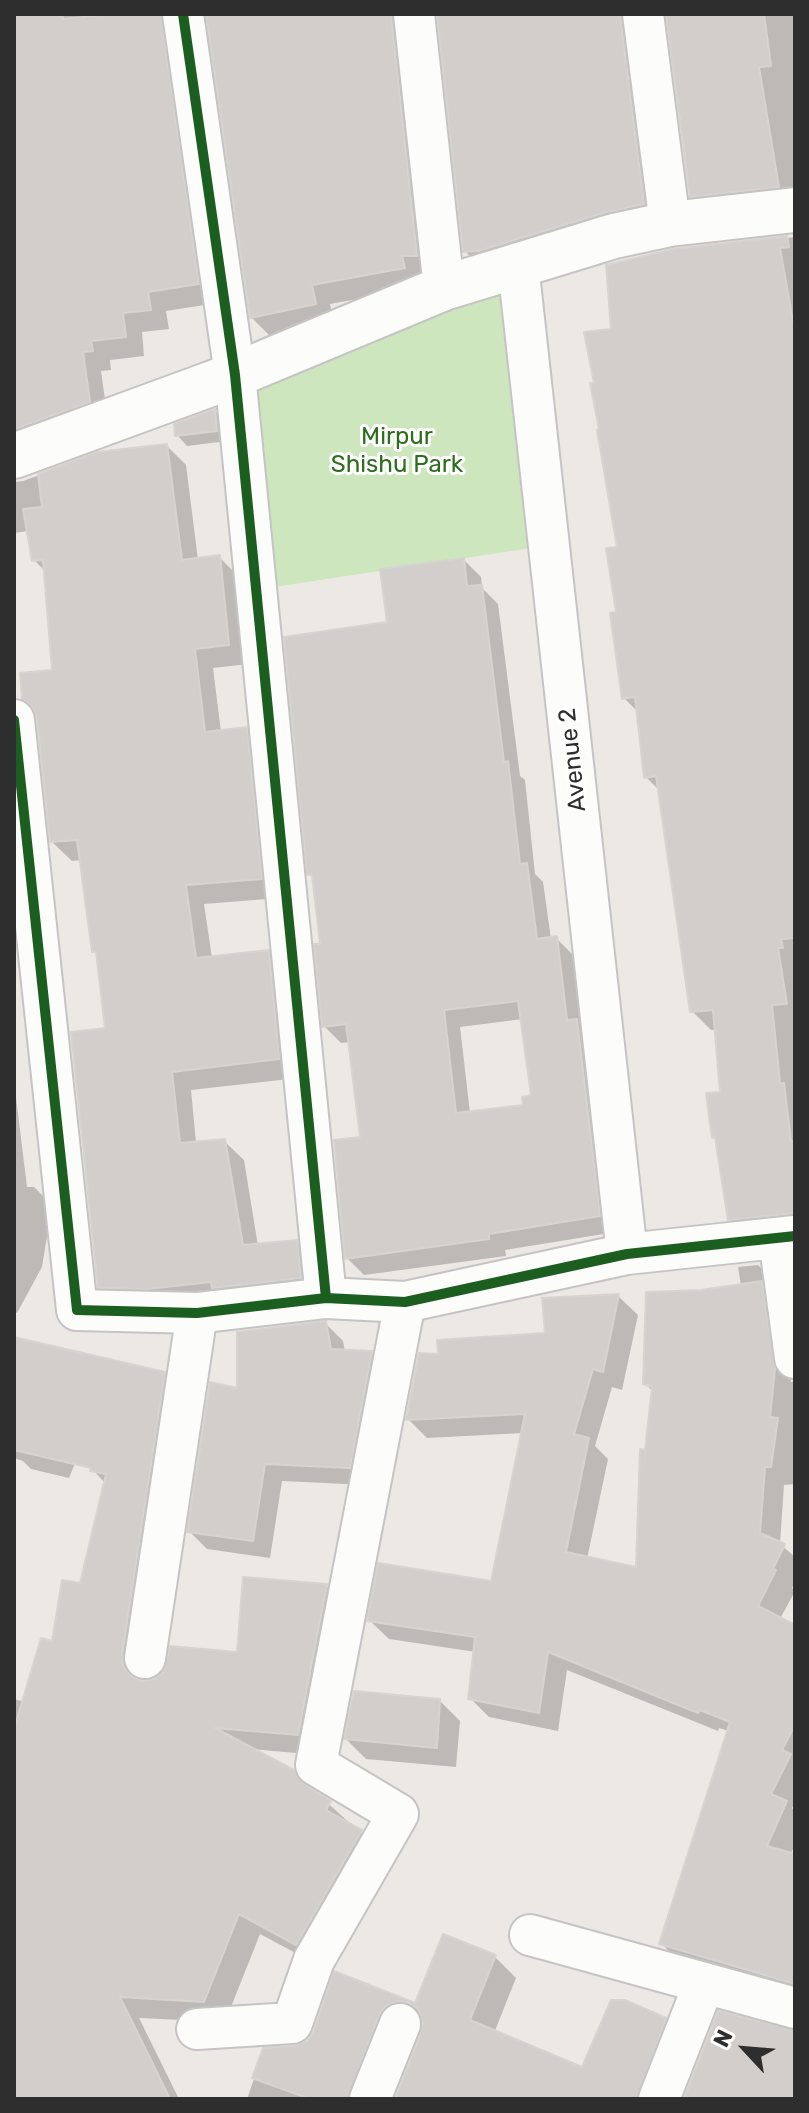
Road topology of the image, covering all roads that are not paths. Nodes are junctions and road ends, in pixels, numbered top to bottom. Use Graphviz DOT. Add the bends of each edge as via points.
graph roads {
  1 [pos="183,14"];
  2 [pos="414,14"];
  3 [pos="643,14"];
  4 [pos="795,210"];
  5 [pos="670,224"];
  6 [pos="518,265"];
  7 [pos="444,288"];
  8 [pos="235,375"];
  9 [pos="14,456"];
  10 [pos="14,720"];
  11 [pos="787,1237"];
  12 [pos="627,1254"];
  13 [pos="326,1298"];
  14 [pos="405,1302"];
  15 [pos="197,1313"];
  16 [pos="795,1358"];
  17 [pos="145,1658"];
  18 [pos="530,1935"];
  19 [pos="704,1984"];
  20 [pos="795,2008"];
  21 [pos="400,2024"];
  22 [pos="197,2029"];
  23 [pos="370,2099"];
  24 [pos="659,2099"];
  1 -- 8 [label="street"];
  2 -- 7 [label="street"];
  3 -- 5 [label="street"];
  4 -- 5 [label="street"];
  5 -- 6 [label="street"];
  6 -- 7 [label="street"];
  6 -- 12 [label="street, Avenue 2"];
  7 -- 8 [label="street"];
  8 -- 9 [label="street"];
  8 -- 13 [label="street"];
  10 -- 15 [label="street" via="77,1310"];
  11 -- 12 [label="street"];
  11 -- 16 [label="street"];
  12 -- 14 [label="street"];
  13 -- 14 [label="street"];
  13 -- 15 [label="street"];
  14 -- 22 [label="street" via="316,1765 398,1814 314,1960 292,2023"];
  15 -- 17 [label="street"];
  18 -- 19 [label="street"];
  19 -- 20 [label="street"];
  19 -- 24 [label="street"];
  21 -- 23 [label="street"];
}
